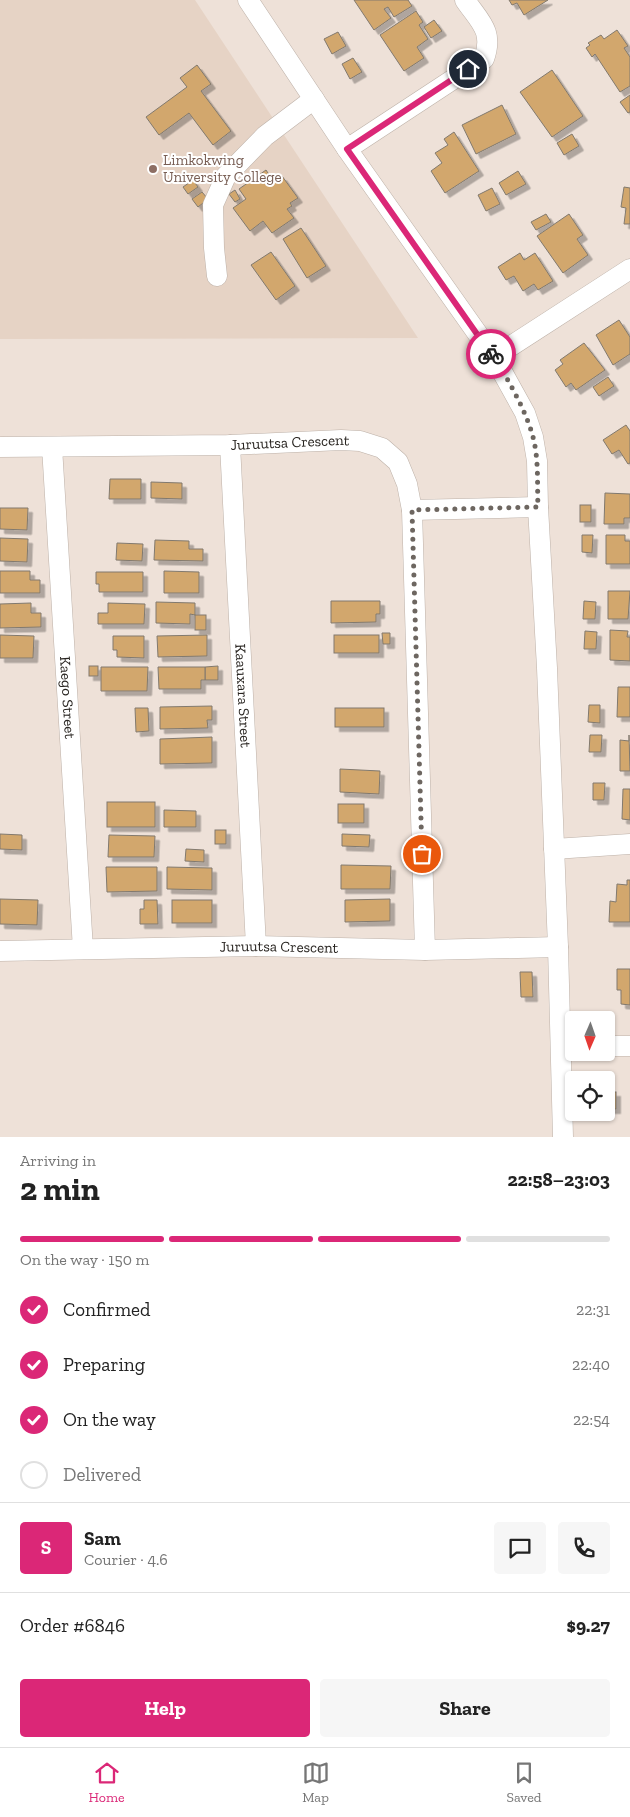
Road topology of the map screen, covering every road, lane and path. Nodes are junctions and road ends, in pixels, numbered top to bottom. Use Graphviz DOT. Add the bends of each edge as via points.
graph roads {
  1 [pos="248,0"];
  2 [pos="465,0"];
  3 [pos="314,99"];
  4 [pos="347,149"];
  5 [pos="630,269"];
  6 [pos="217,276"];
  7 [pos="494,357"];
  8 [pos="230,445"];
  9 [pos="0,447"];
  10 [pos="52,447"];
  11 [pos="538,507"];
  12 [pos="412,510"];
  13 [pos="630,844"];
  14 [pos="554,849"];
  15 [pos="256,946"];
  16 [pos="558,947"];
  17 [pos="84,949"];
  18 [pos="425,950"];
  19 [pos="0,951"];
  20 [pos="565,1024"];
  21 [pos="615,1046"];
  22 [pos="630,1046"];
  23 [pos="566,1061"];
  24 [pos="563,1137"];
  1 -- 3 [label="street"];
  2 -- 4 [label="street" via="486,30 488,46 484,59"];
  3 -- 4 [label="street"];
  3 -- 6 [label="street" via="265,136 226,176 213,205"];
  4 -- 7 [label="street"];
  5 -- 7 [label="street"];
  7 -- 11 [label="street" via="525,413 533,437"];
  8 -- 10 [label="street, Juruutsa Crescent"];
  8 -- 12 [label="street, Juruutsa Crescent" via="341,440 360,441 382,448 398,462"];
  8 -- 15 [label="street, Kaauxara Street"];
  9 -- 10 [label="street, Juruutsa Crescent"];
  10 -- 17 [label="street, Kaego Street"];
  11 -- 12 [label="street"];
  11 -- 14 [label="street"];
  12 -- 18 [label="street, Juruutsa Crescent"];
  13 -- 14 [label="street"];
  14 -- 16 [label="street"];
  15 -- 17 [label="street, Juruutsa Crescent"];
  15 -- 18 [label="street, Juruutsa Crescent"];
  16 -- 18 [label="street, Juruutsa Crescent"];
  16 -- 20 [label="street"];
  17 -- 19 [label="street, Juruutsa Crescent"];
  21 -- 22 [label="street"];
  23 -- 24 [label="street"];
}
